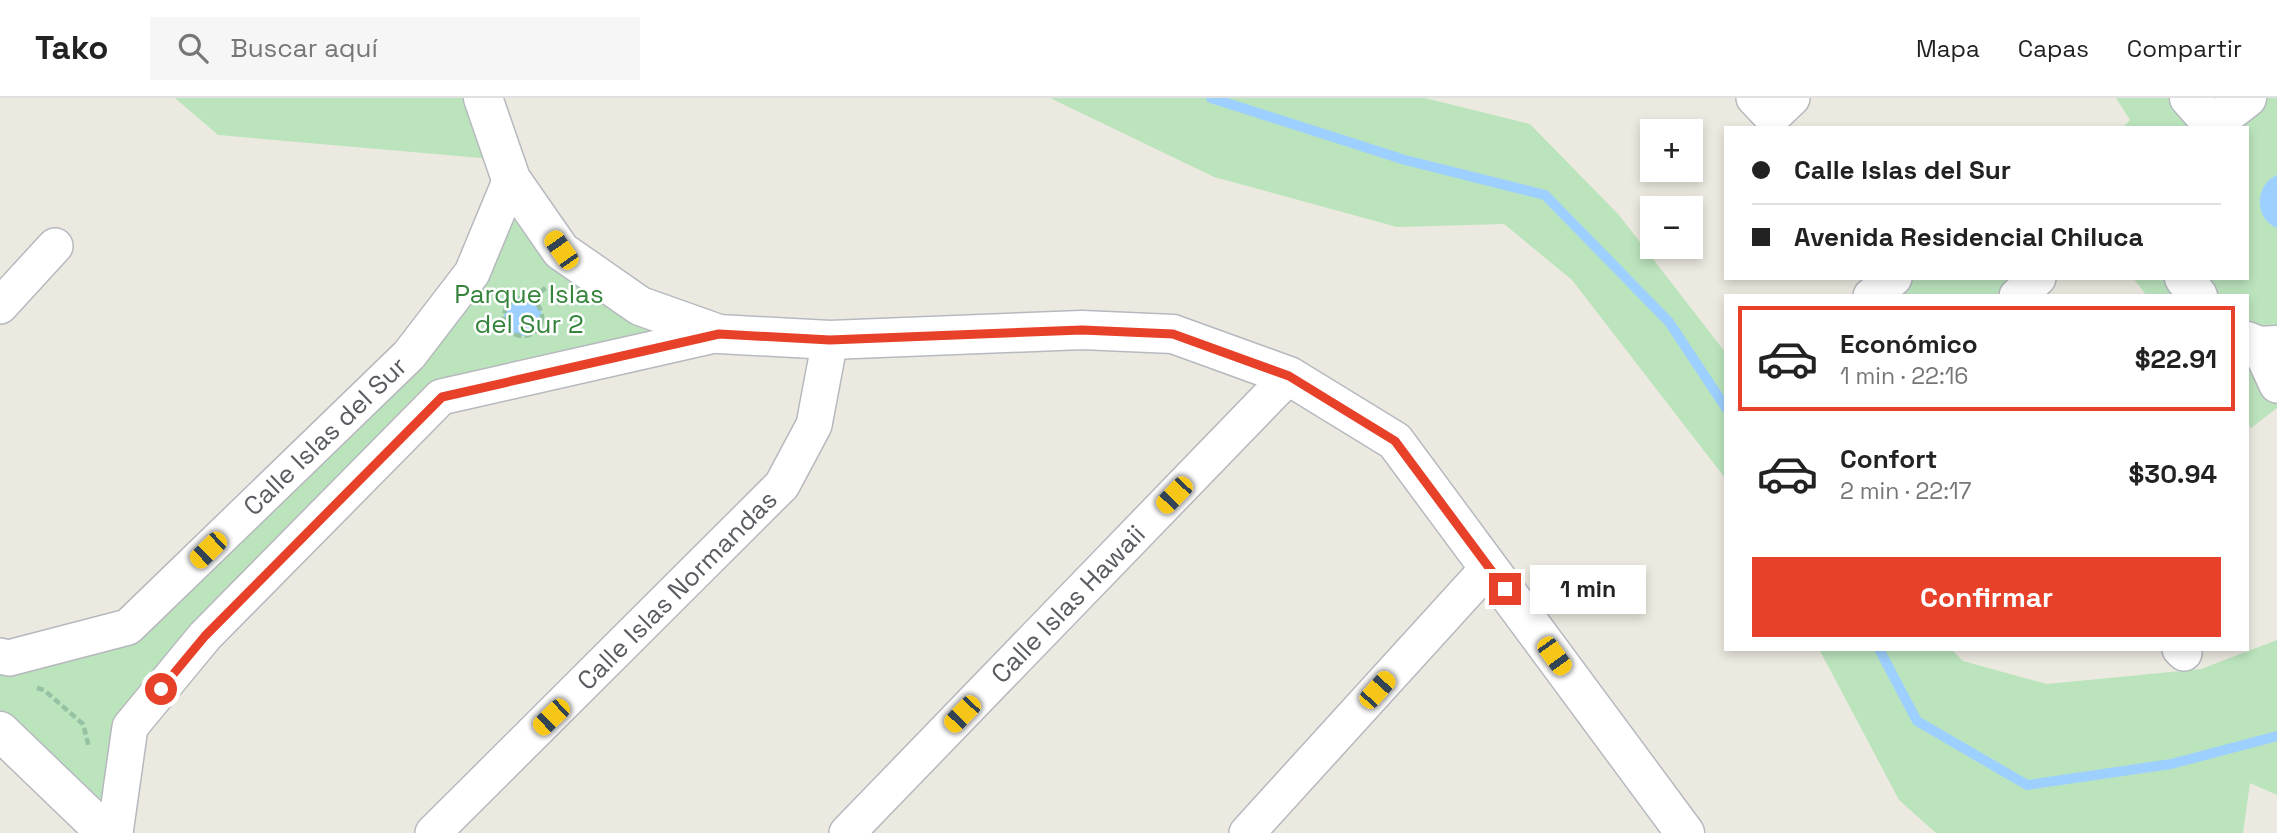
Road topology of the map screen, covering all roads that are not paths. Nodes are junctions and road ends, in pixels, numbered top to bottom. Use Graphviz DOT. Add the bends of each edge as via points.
graph roads {
  1 [pos="483,98"];
  2 [pos="1754,98"];
  3 [pos="1793,98"];
  4 [pos="2247,98"];
  5 [pos="2203,117"];
  6 [pos="511,179"];
  7 [pos="55,246"];
  8 [pos="2036,280"];
  9 [pos="2185,280"];
  10 [pos="2019,294"];
  11 [pos="2196,294"];
  12 [pos="0,306"];
  13 [pos="719,334"];
  14 [pos="830,340"];
  15 [pos="2261,344"];
  16 [pos="1289,376"];
  17 [pos="2277,385"];
  18 [pos="1489,567"];
  19 [pos="0,656"];
  20 [pos="0,731"];
  21 [pos="106,833"];
  22 [pos="115,833"];
  23 [pos="433,833"];
  24 [pos="847,833"];
  25 [pos="1247,833"];
  26 [pos="1685,833"];
  1 -- 6 [label="street"];
  2 -- 3 [label="street" via="1772,117"];
  4 -- 5 [label="street"];
  6 -- 13 [label="street" via="561,250 640,306"];
  6 -- 19 [label="street, Calle Islas del Sur" via="472,273 409,355 128,627 9,658"];
  7 -- 12 [label="street"];
  8 -- 10 [label="street"];
  9 -- 11 [label="street"];
  13 -- 14 [label="street"];
  13 -- 22 [label="street, Calle Islas del Sur" via="442,397 205,636 130,727"];
  14 -- 16 [label="street" via="1082,330 1173,334"];
  14 -- 23 [label="street, Calle Islas Normandas" via="814,425 782,485"];
  15 -- 17 [label="street"];
  16 -- 18 [label="street" via="1395,441"];
  16 -- 24 [label="street, Calle Islas Hawaii"];
  18 -- 25 [label="street"];
  18 -- 26 [label="street"];
  20 -- 21 [label="street"];
}
